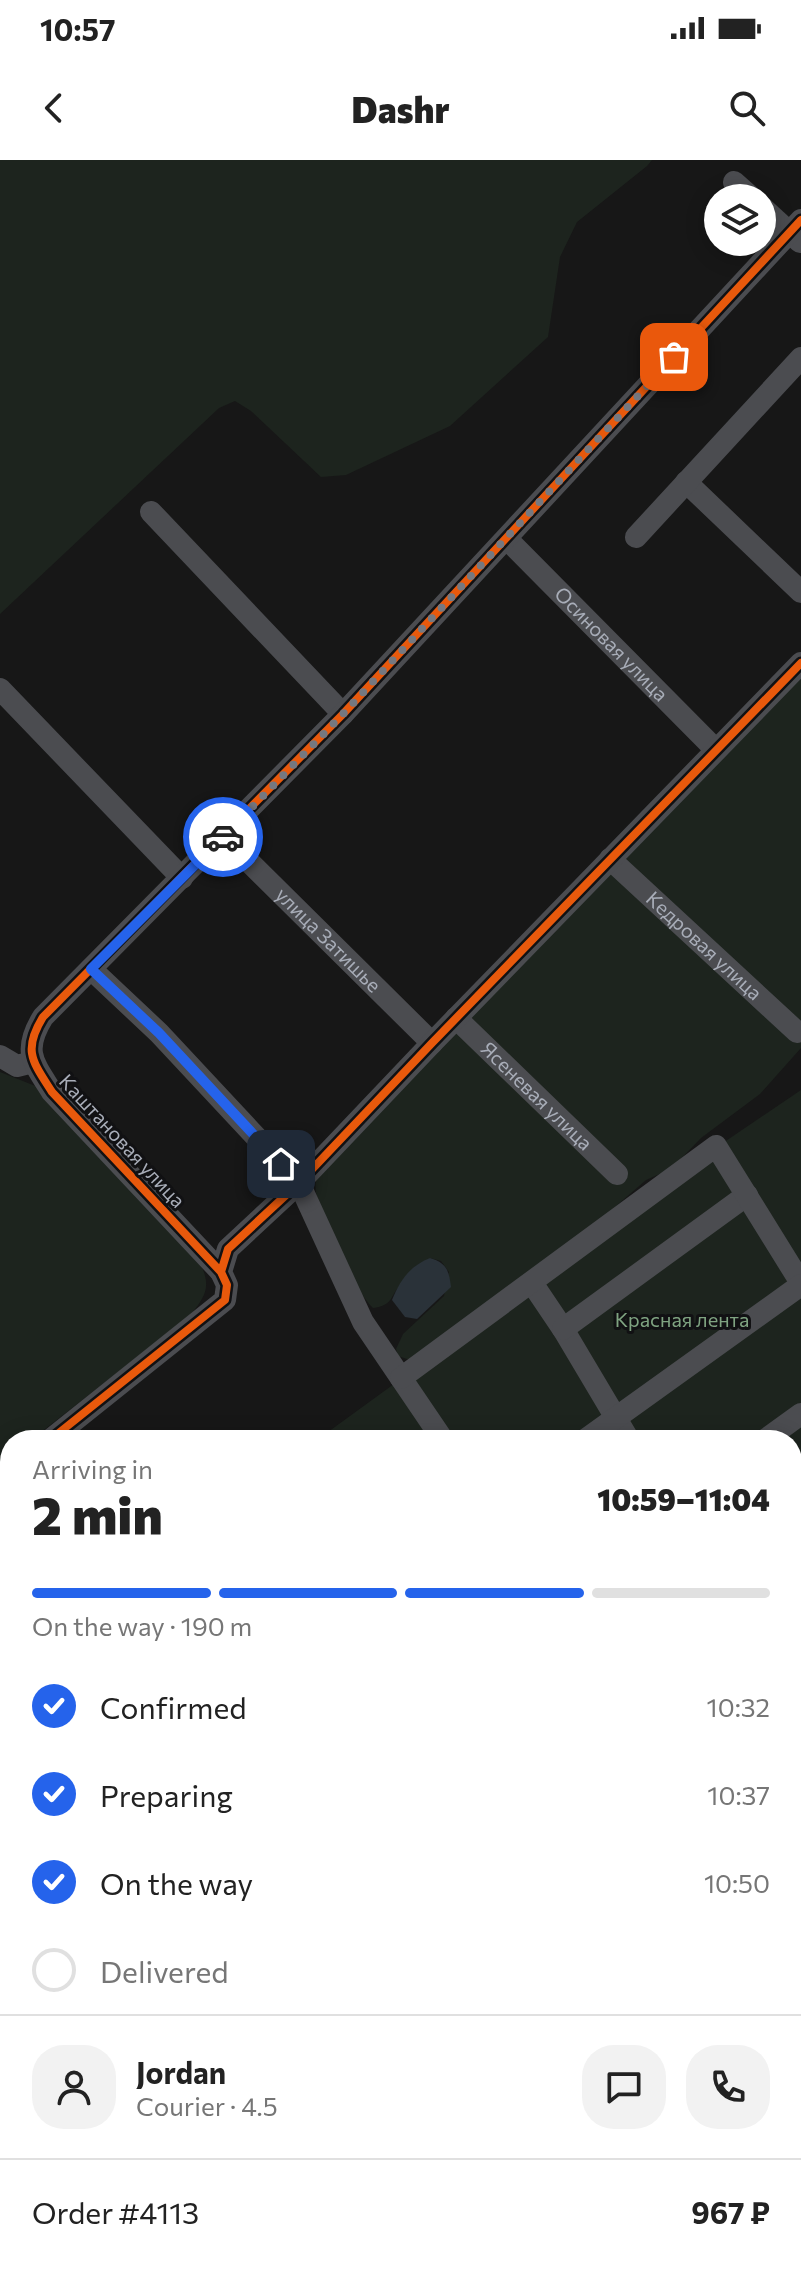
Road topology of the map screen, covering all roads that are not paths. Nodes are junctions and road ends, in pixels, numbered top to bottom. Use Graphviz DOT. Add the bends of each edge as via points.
graph roads {
  1 [pos="734,182"];
  2 [pos="736,184"];
  3 [pos="776,217"];
  4 [pos="797,232"];
  5 [pos="801,358"];
  6 [pos="686,482"];
  7 [pos="151,512"];
  8 [pos="636,537"];
  9 [pos="507,539"];
  10 [pos="801,592"];
  11 [pos="801,663"];
  12 [pos="0,689"];
  13 [pos="343,714"];
  14 [pos="716,750"];
  15 [pos="223,836"];
  16 [pos="610,859"];
  17 [pos="182,878"];
  18 [pos="91,969"];
  19 [pos="456,1018"];
  20 [pos="797,1032"];
  21 [pos="432,1043"];
  22 [pos="0,1056"];
  23 [pos="33,1062"];
  24 [pos="617,1174"];
  25 [pos="299,1183"];
  26 [pos="747,1195"];
  27 [pos="221,1272"];
  28 [pos="532,1283"];
  29 [pos="801,1284"];
  30 [pos="563,1329"];
  31 [pos="401,1378"];
  32 [pos="801,1414"];
  33 [pos="617,1419"];
  34 [pos="62,1430"];
  35 [pos="436,1430"];
  36 [pos="600,1430"];
  37 [pos="623,1430"];
  38 [pos="779,1430"];
  1 -- 2 [label="street"];
  3 -- 4 [label="street"];
  4 -- 9 [label="street"];
  5 -- 6 [label="street"];
  6 -- 8 [label="street"];
  6 -- 10 [label="street"];
  7 -- 13 [label="street"];
  9 -- 13 [label="street"];
  9 -- 14 [label="street, Осиновая улица"];
  11 -- 14 [label="street"];
  12 -- 17 [label="street"];
  13 -- 15 [label="street"];
  14 -- 16 [label="street"];
  15 -- 17 [label="street"];
  15 -- 21 [label="street, улица Затишье"];
  16 -- 19 [label="street"];
  16 -- 20 [label="street, Кедровая улица"];
  17 -- 18 [label="street"];
  18 -- 23 [label="street" via="32,1034"];
  18 -- 25 [label="street" via="159,1033"];
  19 -- 21 [label="street"];
  19 -- 24 [label="street, Ясеневая улица"];
  21 -- 25 [label="street"];
  22 -- 23 [label="street" via="17,1066"];
  23 -- 27 [label="street, Каштановая улица" via="52,1092"];
  25 -- 27 [label="street" via="228,1249"];
  25 -- 31 [label="street" via="363,1322"];
  26 -- 28 [label="street" via="716,1146"];
  26 -- 29 [label="street"];
  26 -- 30 [label="street"];
  27 -- 34 [label="street" via="227,1285 225,1300"];
  28 -- 30 [label="street"];
  28 -- 31 [label="street"];
  29 -- 33 [label="street"];
  30 -- 33 [label="street"];
  31 -- 35 [label="street"];
  32 -- 38 [label="street"];
  33 -- 36 [label="street"];
  33 -- 37 [label="street"];
}
